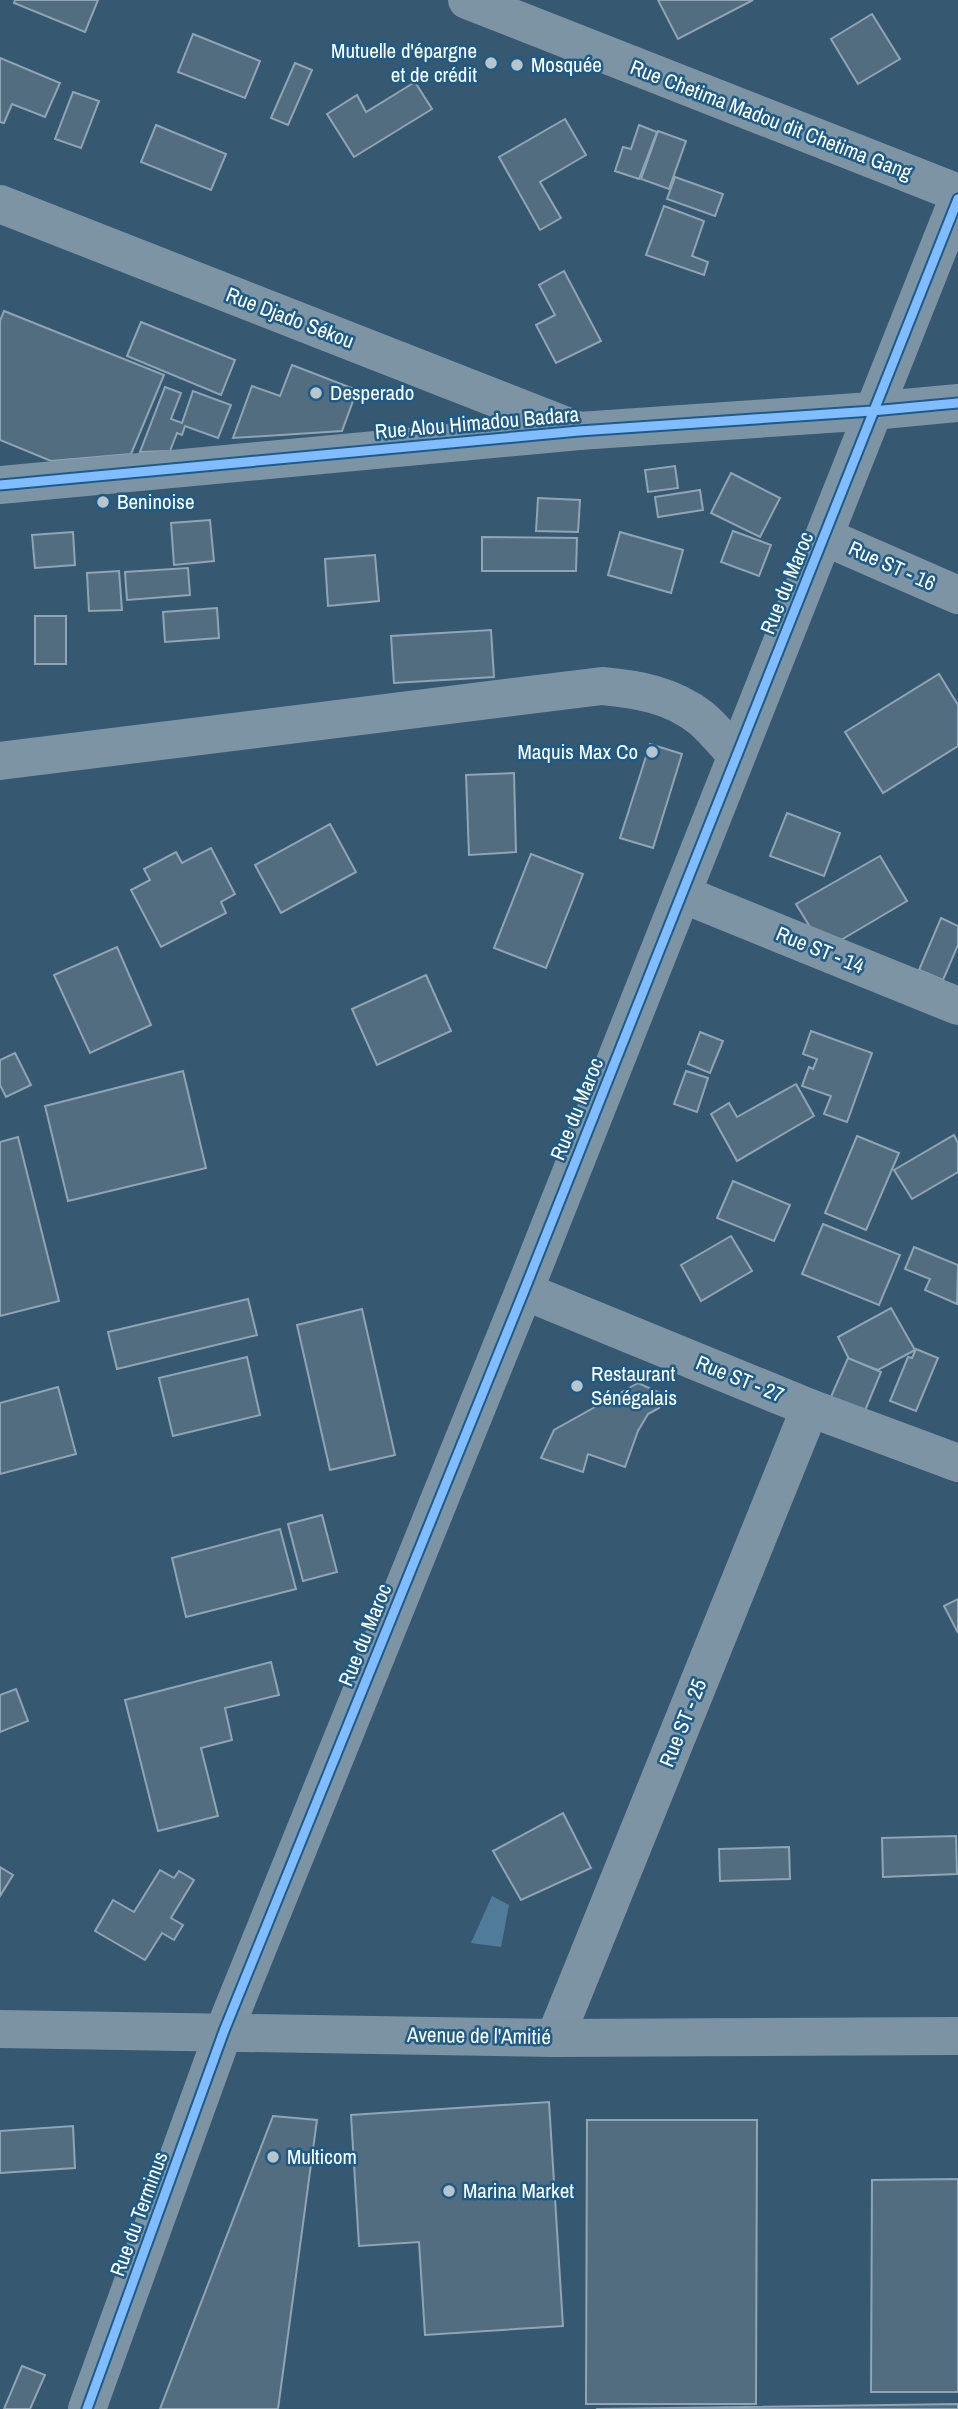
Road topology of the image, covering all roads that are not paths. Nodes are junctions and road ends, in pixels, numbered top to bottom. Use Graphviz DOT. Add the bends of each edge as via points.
graph roads {
  1 [pos="467,0"];
  2 [pos="958,193"];
  3 [pos="958,199"];
  4 [pos="0,204"];
  5 [pos="958,403"];
  6 [pos="872,411"];
  7 [pos="579,431"];
  8 [pos="0,485"];
  9 [pos="825,537"];
  10 [pos="958,595"];
  11 [pos="736,754"];
  12 [pos="0,761"];
  13 [pos="682,894"];
  14 [pos="958,1006"];
  15 [pos="524,1291"];
  16 [pos="810,1408"];
  17 [pos="958,1463"];
  18 [pos="0,2029"];
  19 [pos="224,2031"];
  20 [pos="958,2036"];
  21 [pos="555,2038"];
  22 [pos="87,2409"];
  1 -- 2 [label="street, Rue Chetima Madou dit Chetima Gang"];
  3 -- 6 [label="street, Rue du Maroc"];
  4 -- 7 [label="street, Rue Djado Sékou"];
  5 -- 6 [label="street, Rue Alou Himadou Badara"];
  6 -- 7 [label="street, Rue Alou Himadou Badara"];
  6 -- 9 [label="street, Rue du Maroc"];
  7 -- 8 [label="street, Rue Alou Himadou Badara"];
  9 -- 10 [label="street, Rue ST - 16"];
  9 -- 11 [label="street, Rue du Maroc"];
  11 -- 12 [label="street" via="701,718 673,701 637,689 602,686"];
  11 -- 13 [label="street, Rue du Maroc"];
  13 -- 14 [label="street, Rue ST - 14"];
  13 -- 15 [label="street, Rue du Maroc"];
  15 -- 16 [label="street, Rue ST - 27"];
  15 -- 19 [label="street, Rue du Maroc"];
  16 -- 17 [label="street, Rue ST - 27"];
  16 -- 21 [label="street, Rue ST - 25"];
  18 -- 19 [label="main road, Avenue de l'Amitié"];
  19 -- 21 [label="main road, Avenue de l'Amitié"];
  19 -- 22 [label="street, Rue du Terminus"];
  20 -- 21 [label="main road, Avenue de l'Amitié"];
}
